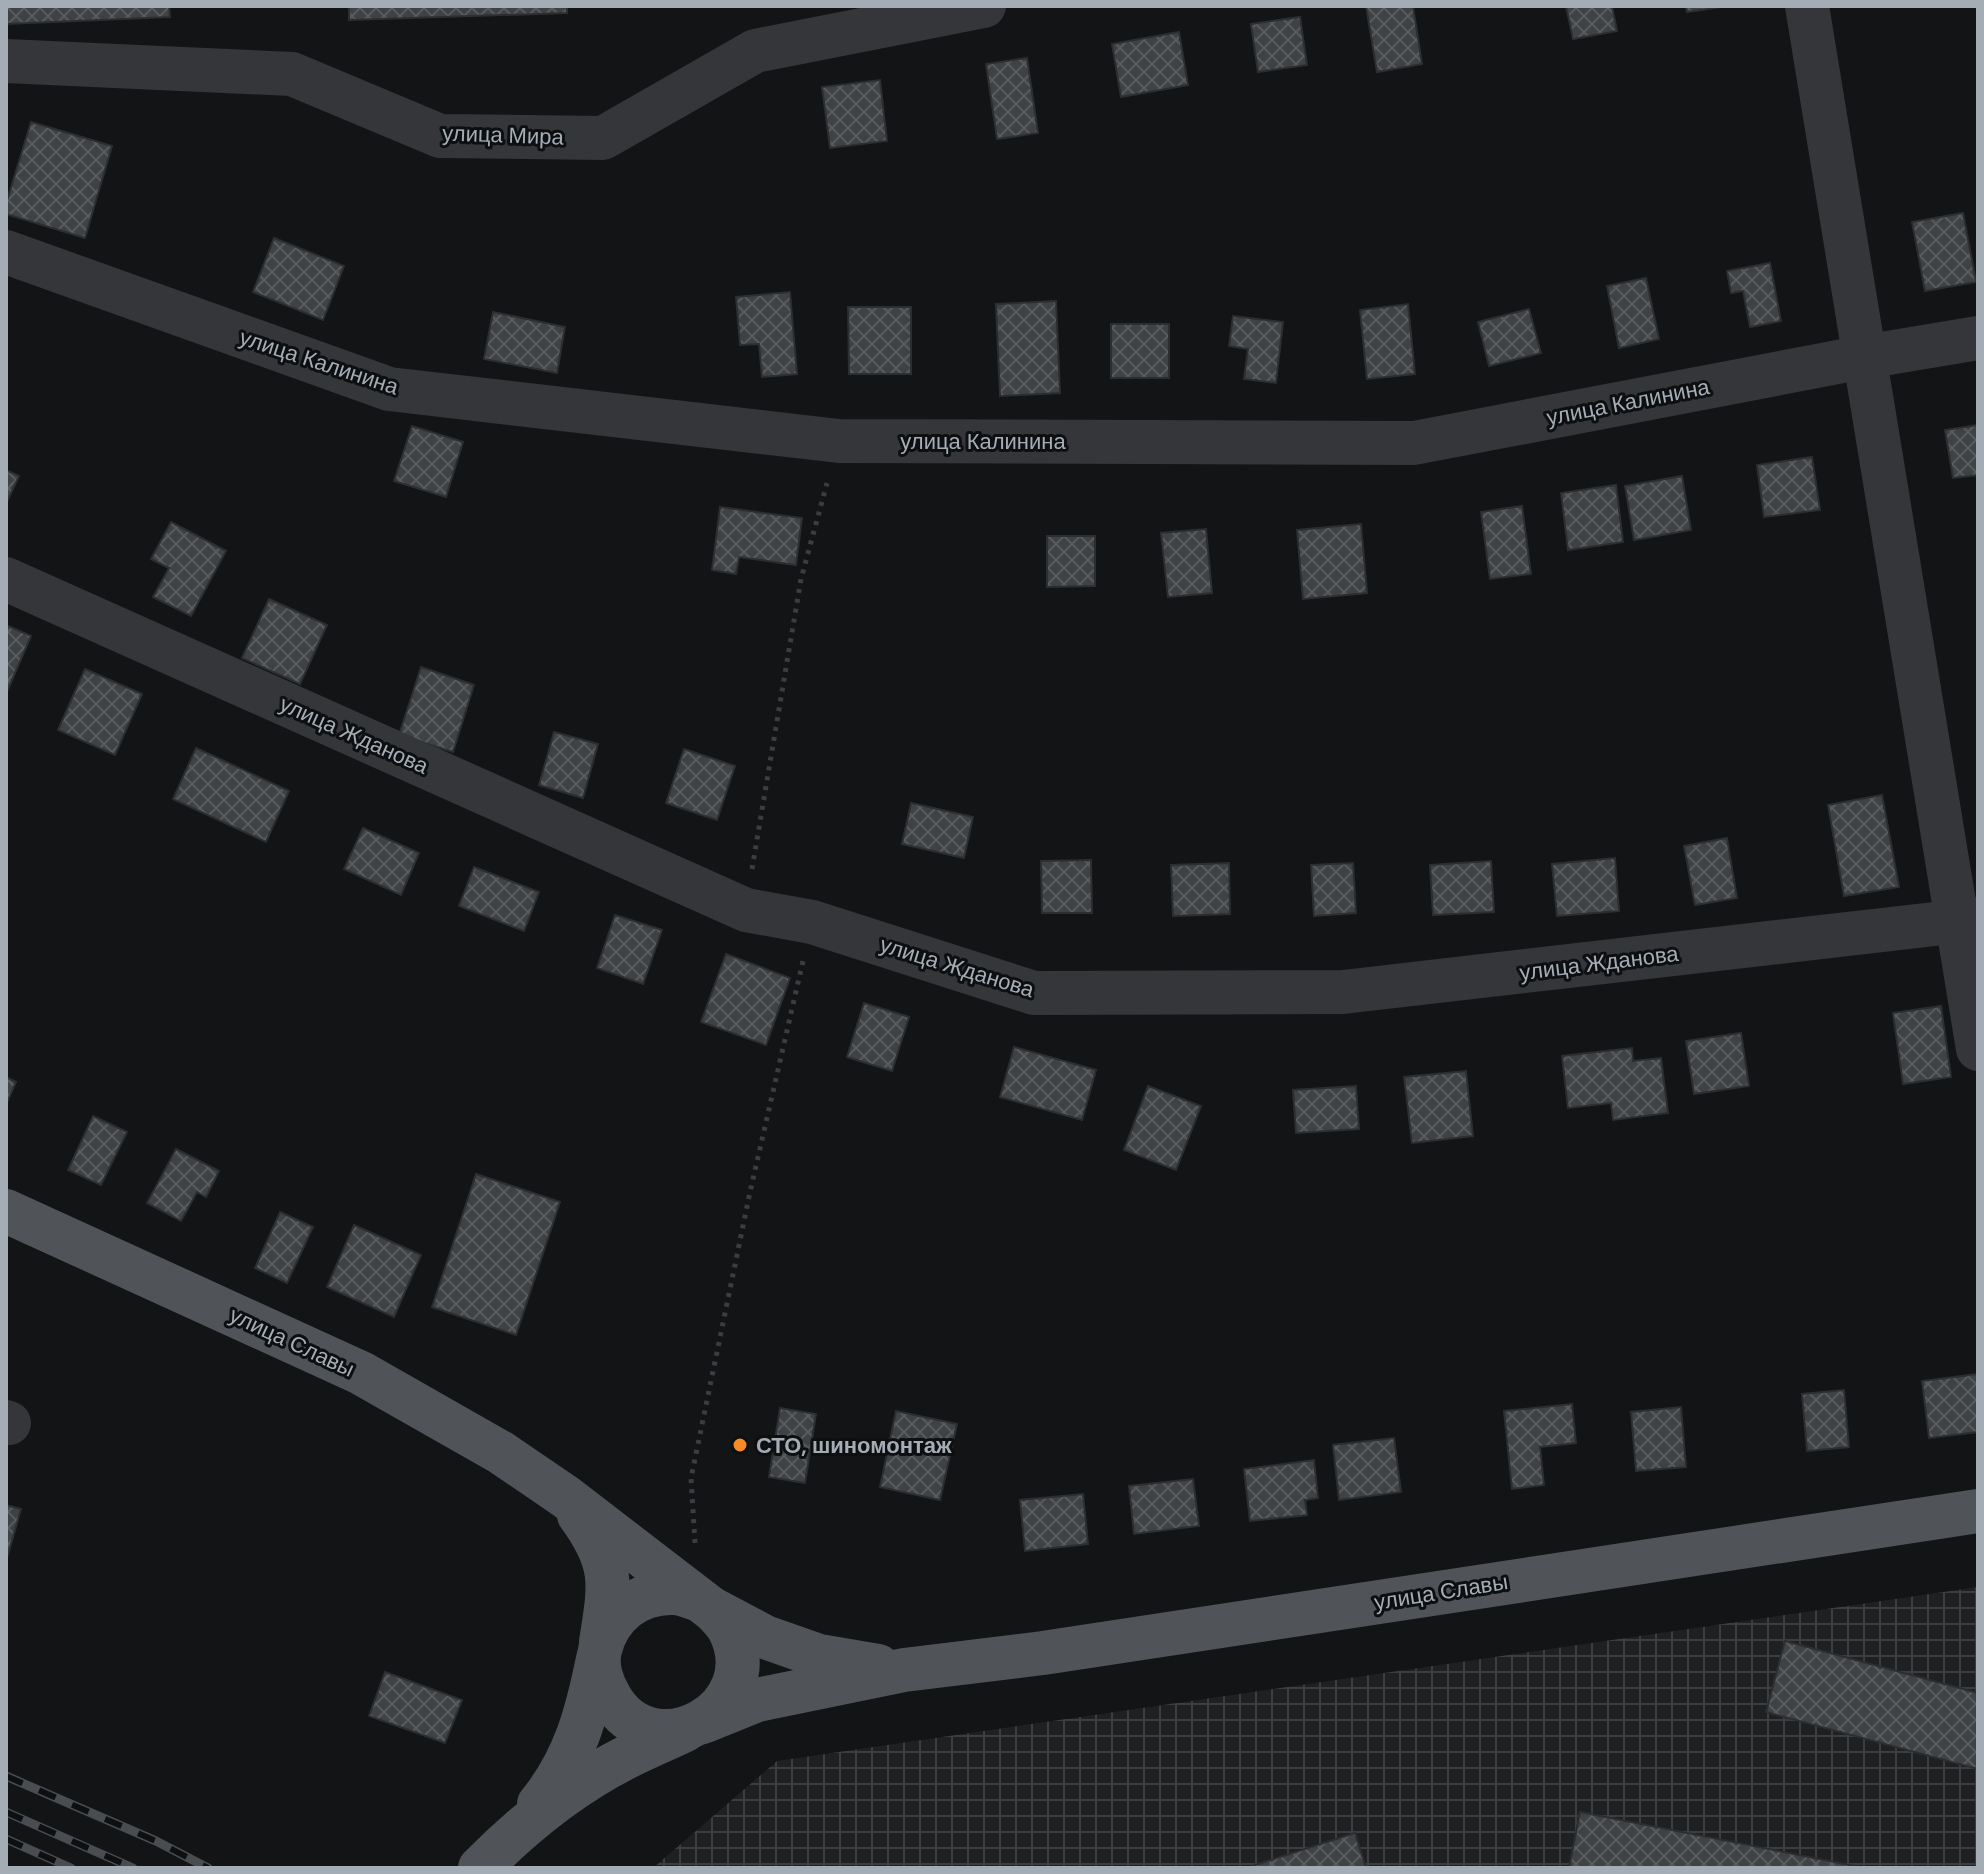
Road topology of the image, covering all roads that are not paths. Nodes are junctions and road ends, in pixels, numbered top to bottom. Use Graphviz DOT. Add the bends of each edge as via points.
graph roads {
  1 [pos="984,6"];
  2 [pos="1807,6"];
  3 [pos="6,61"];
  4 [pos="6,252"];
  5 [pos="1978,338"];
  6 [pos="1864,357"];
  7 [pos="6,579"];
  8 [pos="1967,920"];
  9 [pos="1978,1049"];
  10 [pos="6,1211"];
  11 [pos="566,1497"];
  12 [pos="1978,1511"];
  13 [pos="706,1605"];
  14 [pos="599,1654"];
  15 [pos="904,1670"];
  16 [pos="696,1725"];
  17 [pos="518,1831"];
  18 [pos="480,1868"];
  1 -- 3 [label="street, улица Мира" via="755,51 603,138 440,136 292,74"];
  2 -- 6 [label="street"];
  4 -- 6 [label="street, улица Калинина" via="389,389 839,441 1414,443"];
  5 -- 6 [label="street, улица Калинина"];
  6 -- 8 [label="street"];
  7 -- 8 [label="street, улица Жданова" via="746,910 812,922 1034,993 1343,992"];
  8 -- 9 [label="street"];
  10 -- 11 [label="main road, улица Славы" via="361,1373 500,1452"];
  11 -- 13 [label="main road, улица Славы"];
  11 -- 14 [label="main road" via="606,1563 609,1590"];
  12 -- 15 [label="main road, улица Славы"];
  13 -- 14 [label="main road" via="678,1593 637,1600 619,1612"];
  13 -- 15 [label="main road" via="765,1637 819,1656"];
  13 -- 16 [label="main road" via="728,1626 737,1669 720,1708"];
  14 -- 16 [label="main road" via="602,1684 615,1707 637,1724 663,1731"];
  14 -- 17 [label="main road" via="572,1753"];
  15 -- 16 [label="main road" via="757,1700"];
  16 -- 17 [label="main road" via="615,1764"];
  17 -- 18 [label="main road"];
}
